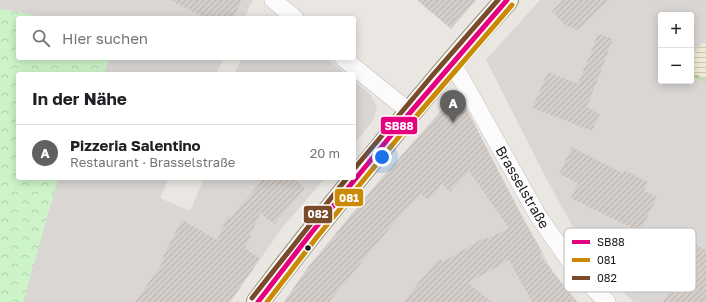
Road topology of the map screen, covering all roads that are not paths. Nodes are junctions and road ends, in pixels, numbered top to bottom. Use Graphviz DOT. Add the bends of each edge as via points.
graph roads {
  1 [pos="273,0"];
  2 [pos="507,0"];
  3 [pos="293,16"];
  4 [pos="345,60"];
  5 [pos="452,62"];
  6 [pos="410,112"];
  7 [pos="356,178"];
  8 [pos="354,180"];
  9 [pos="564,254"];
  10 [pos="597,292"];
  11 [pos="258,302"];
  12 [pos="607,302"];
  1 -- 3 [label="street"];
  2 -- 5 [label="main road"];
  4 -- 6 [label="street"];
  5 -- 6 [label="main road"];
  5 -- 9 [label="street, Brasselstraße" via="537,214"];
  6 -- 7 [label="main road"];
  8 -- 11 [label="main road"];
  10 -- 12 [label="street, Brasselstraße"];
}
